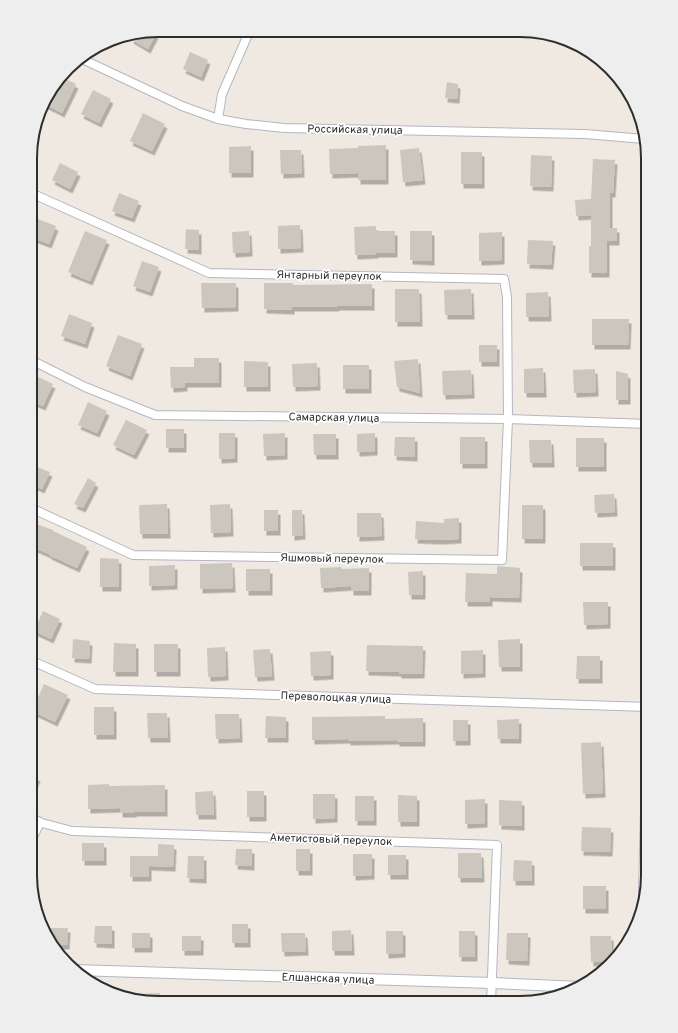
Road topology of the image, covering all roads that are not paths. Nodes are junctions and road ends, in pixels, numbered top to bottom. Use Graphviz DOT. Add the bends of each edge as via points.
graph roads {
  1 [pos="247,37"];
  2 [pos="86,61"];
  3 [pos="218,119"];
  4 [pos="639,138"];
  5 [pos="37,196"];
  6 [pos="37,363"];
  7 [pos="508,419"];
  8 [pos="641,424"];
  9 [pos="37,511"];
  10 [pos="37,663"];
  11 [pos="641,707"];
  12 [pos="37,820"];
  13 [pos="42,823"];
  14 [pos="37,833"];
  15 [pos="83,970"];
  16 [pos="492,982"];
  17 [pos="569,985"];
  18 [pos="491,996"];
  1 -- 3 [label="street" via="222,94"];
  2 -- 3 [label="street, Российская улица" via="182,106"];
  3 -- 4 [label="street, Российская улица" via="284,128 585,134"];
  5 -- 7 [label="street, Янтарный переулок" via="209,273 504,279 507,297"];
  6 -- 7 [label="street, Самарская улица" via="85,387 155,415"];
  7 -- 8 [label="street, Самарская улица"];
  7 -- 9 [label="street, Яшмовый переулок" via="502,560 133,555"];
  10 -- 11 [label="street, Переволоцкая улица" via="95,690"];
  12 -- 13 [label="street, Аметистовый переулок"];
  13 -- 14 [label="lane"];
  13 -- 16 [label="street, Аметистовый переулок" via="72,831 497,845"];
  15 -- 16 [label="street, Елшанская улица"];
  16 -- 17 [label="street, Елшанская улица"];
  16 -- 18 [label="street"];
}
